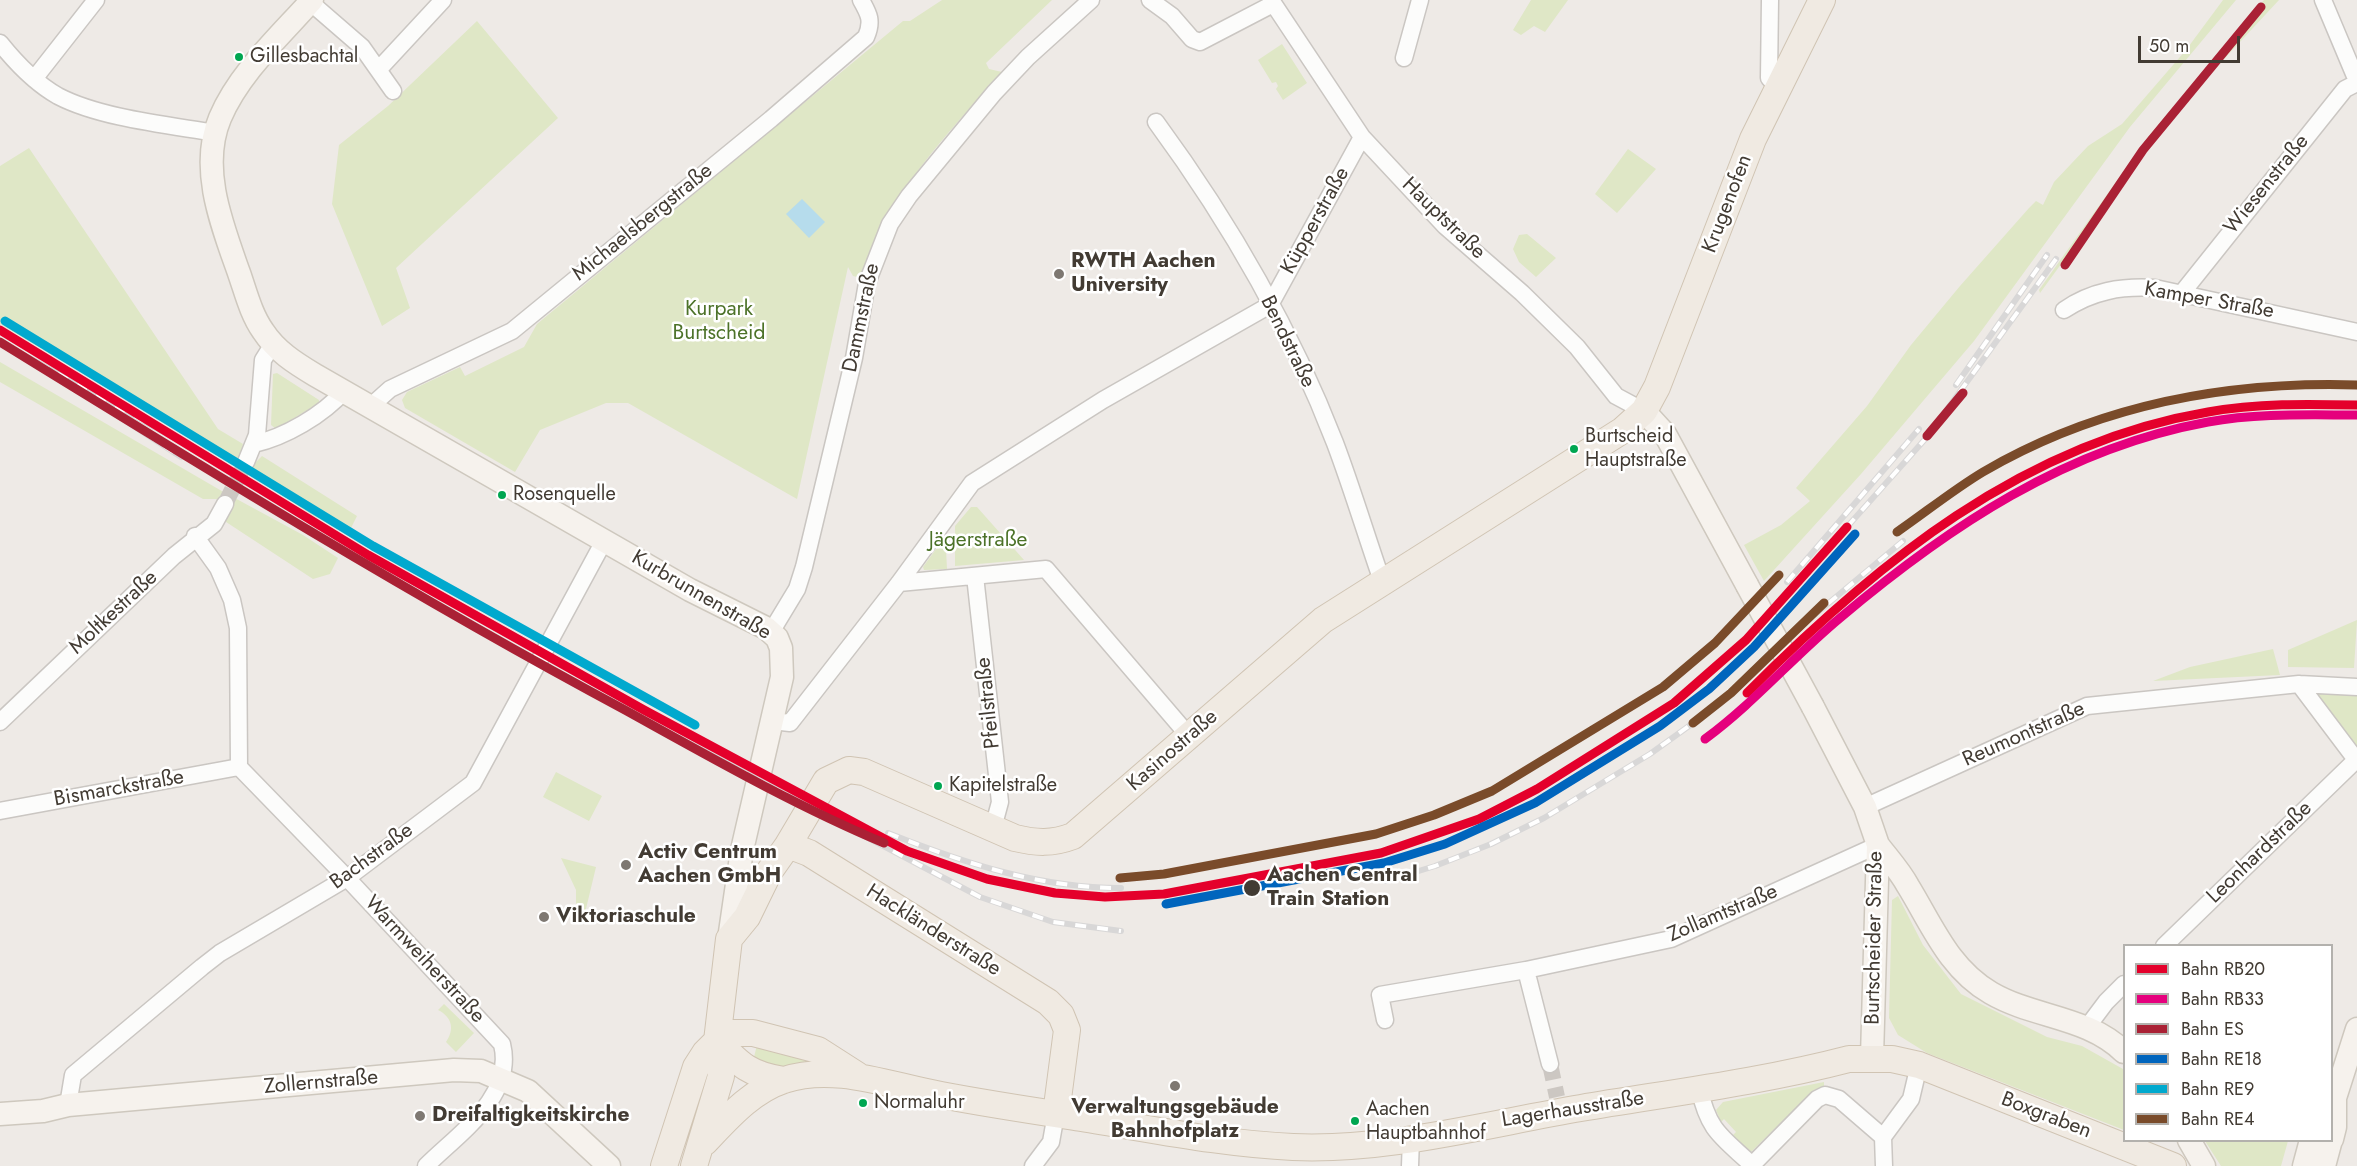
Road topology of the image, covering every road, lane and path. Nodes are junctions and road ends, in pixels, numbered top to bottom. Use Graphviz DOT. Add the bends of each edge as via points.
graph roads {
  1 [pos="96,0"];
  2 [pos="443,0"];
  3 [pos="861,0"];
  4 [pos="1091,0"];
  5 [pos="1150,0"];
  6 [pos="1420,0"];
  7 [pos="1770,0"];
  8 [pos="1822,0"];
  9 [pos="2323,0"];
  10 [pos="311,1"];
  11 [pos="1272,2"];
  12 [pos="0,43"];
  13 [pos="1404,58"];
  14 [pos="379,69"];
  15 [pos="34,79"];
  16 [pos="2357,82"];
  17 [pos="1777,87"];
  18 [pos="393,91"];
  19 [pos="1156,122"];
  20 [pos="215,133"];
  21 [pos="1362,137"];
  22 [pos="2182,292"];
  23 [pos="1270,305"];
  24 [pos="2064,310"];
  25 [pos="2357,332"];
  26 [pos="273,344"];
  27 [pos="344,391"];
  28 [pos="371,406"];
  29 [pos="1644,411"];
  30 [pos="254,444"];
  31 [pos="246,462"];
  32 [pos="225,504"];
  33 [pos="195,536"];
  34 [pos="604,541"];
  35 [pos="975,576"];
  36 [pos="1382,581"];
  37 [pos="899,583"];
  38 [pos="771,632"];
  39 [pos="2298,684"];
  40 [pos="2357,687"];
  41 [pos="772,721"];
  42 [pos="0,722"];
  43 [pos="1189,736"];
  44 [pos="2357,760"];
  45 [pos="239,768"];
  46 [pos="1865,807"];
  47 [pos="0,811"];
  48 [pos="993,828"];
  49 [pos="788,845"];
  50 [pos="1878,845"];
  51 [pos="347,878"];
  52 [pos="729,939"];
  53 [pos="2165,944"];
  54 [pos="1526,970"];
  55 [pos="2123,985"];
  56 [pos="1385,1020"];
  57 [pos="2088,1026"];
  58 [pos="2357,1029"];
  59 [pos="717,1041"];
  60 [pos="2123,1051"];
  61 [pos="1872,1057"];
  62 [pos="1550,1064"];
  63 [pos="1919,1065"];
  64 [pos="857,1076"];
  65 [pos="502,1079"];
  66 [pos="784,1080"];
  67 [pos="1699,1088"];
  68 [pos="2333,1100"];
  69 [pos="68,1105"];
  70 [pos="0,1114"];
  71 [pos="1056,1114"];
  72 [pos="2333,1134"];
  73 [pos="1883,1137"];
  74 [pos="1411,1138"];
  75 [pos="2190,1142"];
  76 [pos="2310,1142"];
  77 [pos="2330,1142"];
  78 [pos="697,1156"];
  79 [pos="1038,1164"];
  80 [pos="1752,1165"];
  81 [pos="426,1166"];
  82 [pos="609,1166"];
  83 [pos="664,1166"];
  84 [pos="1410,1166"];
  85 [pos="1884,1166"];
  86 [pos="2174,1166"];
  87 [pos="2204,1166"];
  88 [pos="2304,1166"];
  89 [pos="2324,1166"];
  1 -- 15 [label="street"];
  2 -- 14 [label="street"];
  3 -- 28 [label="street, Michaelsbergstraße" via="870,16 866,37 771,119 512,331 390,389"];
  4 -- 38 [label="street, Dammstraße" via="994,93 890,224 867,284 854,358 804,567 797,589"];
  5 -- 11 [label="street" via="1200,42"];
  6 -- 13 [label="street"];
  7 -- 17 [label="street" via="1769,78"];
  8 -- 17 [label="main road, Krugenofen"];
  9 -- 16 [label="street"];
  10 -- 14 [label="street" via="362,46"];
  10 -- 20 [label="main road, Kurbrunnenstraße" via="236,89"];
  11 -- 21 [label="street, Hauptstraße"];
  12 -- 15 [label="street"];
  14 -- 18 [label="street"];
  15 -- 20 [label="street" via="57,96 82,106"];
  16 -- 22 [label="street, Wiesenstraße" via="2345,89"];
  17 -- 29 [label="main road, Krugenofen" via="1748,151 1678,338"];
  19 -- 23 [label="street, Bendstraße" via="1208,193"];
  20 -- 26 [label="main road, Kurbrunnenstraße" via="213,174 222,227 253,314"];
  21 -- 23 [label="street, Küpperstraße"];
  21 -- 29 [label="street, Hauptstraße" via="1445,226 1577,347 1616,396"];
  22 -- 24 [label="street, Kamper Straße" via="2128,287 2091,295"];
  22 -- 25 [label="street, Kamper Straße"];
  23 -- 36 [label="street, Bendstraße" via="1335,443"];
  23 -- 37 [label="street" via="1103,400 972,483"];
  26 -- 27 [label="main road, Kurbrunnenstraße" via="290,360"];
  26 -- 30 [label="street" via="263,360"];
  27 -- 28 [label="main road, Kurbrunnenstraße"];
  27 -- 30 [label="street" via="327,408 271,441"];
  28 -- 34 [label="main road, Kurbrunnenstraße"];
  29 -- 36 [label="main road, Kasinostraße" via="1623,430 1550,478"];
  29 -- 46 [label="main road, Burtscheider Straße, bridge" via="1665,434"];
  30 -- 31 [label="street"];
  32 -- 33 [label="street, Moltkestraße" via="214,524"];
  33 -- 42 [label="street, Moltkestraße"];
  33 -- 45 [label="street" via="218,568 232,600 238,628"];
  34 -- 38 [label="main road, Kurbrunnenstraße"];
  34 -- 51 [label="street, Bachstraße" via="473,783"];
  35 -- 37 [label="street"];
  35 -- 43 [label="street" via="1046,569"];
  35 -- 48 [label="street, Pfeilstraße" via="1000,802"];
  36 -- 43 [label="main road, Kasinostraße" via="1323,620"];
  37 -- 41 [label="street" via="790,723"];
  38 -- 41 [label="main road, Kurbrunnenstraße" via="783,656"];
  39 -- 40 [label="street, Reumontstraße"];
  39 -- 44 [label="street"];
  39 -- 46 [label="street, Reumontstraße" via="2087,706"];
  41 -- 52 [label="main road, Kurbrunnenstraße" via="742,850"];
  43 -- 48 [label="main road, Kasinostraße" via="1073,836 1058,842 1035,843"];
  44 -- 53 [label="street, Leonhardstraße"];
  45 -- 47 [label="street, Bismarckstraße"];
  45 -- 51 [label="street, Warmweiherstraße"];
  46 -- 50 [label="main road, Burtscheider Straße"];
  48 -- 49 [label="main road, Kasinostraße" via="882,778 849,770 826,781"];
  49 -- 52 [label="main road, Kasinostraße" via="747,916"];
  49 -- 71 [label="main road, Hackländerstraße" via="809,853 1048,1002 1067,1030"];
  50 -- 54 [label="street, Zollamtstraße" via="1671,939"];
  50 -- 57 [label="main road" via="1907,884 1941,945 1971,979 2017,1006"];
  50 -- 61 [label="main road, Burtscheider Straße"];
  51 -- 65 [label="street, Warmweiherstraße" via="502,1044"];
  51 -- 69 [label="street, Bachstraße" via="201,967 73,1075"];
  52 -- 59 [label="main road, Kurbrunnenstraße"];
  54 -- 56 [label="street, Zollamtstraße" via="1380,995"];
  54 -- 62 [label="street"];
  55 -- 57 [label="street"];
  57 -- 60 [label="main road"];
  58 -- 68 [label="main road"];
  59 -- 64 [label="main road" via="732,1033 767,1035 818,1050"];
  59 -- 66 [label="main road" via="743,1069"];
  59 -- 78 [label="main road, Kurbrunnenstraße" via="721,1076"];
  59 -- 83 [label="main road" via="696,1067"];
  61 -- 63 [label="main road, Lagerhausstraße"];
  61 -- 67 [label="main road, Lagerhausstraße"];
  63 -- 73 [label="street" via="1911,1099"];
  63 -- 86 [label="main road, Boxgraben"];
  64 -- 66 [label="main road" via="811,1075"];
  64 -- 71 [label="main road, Lagerhausstraße" via="939,1095"];
  65 -- 69 [label="main road, Zollernstraße" via="481,1071 454,1070"];
  65 -- 81 [label="street" via="492,1101"];
  65 -- 82 [label="main road, Zollernstraße" via="532,1094"];
  66 -- 78 [label="main road" via="745,1102"];
  67 -- 74 [label="main road, Lagerhausstraße" via="1559,1104"];
  67 -- 80 [label="street" via="1711,1126"];
  68 -- 72 [label="main road"];
  69 -- 70 [label="main road, Zollernstraße"];
  71 -- 74 [label="main road, Lagerhausstraße" via="1307,1147"];
  71 -- 79 [label="street" via="1051,1142"];
  73 -- 80 [label="street" via="1839,1099 1821,1096"];
  73 -- 85 [label="street"];
  74 -- 84 [label="street"];
  75 -- 87 [label="main road"];
  76 -- 88 [label="main road"];
  77 -- 89 [label="main road"];
}
